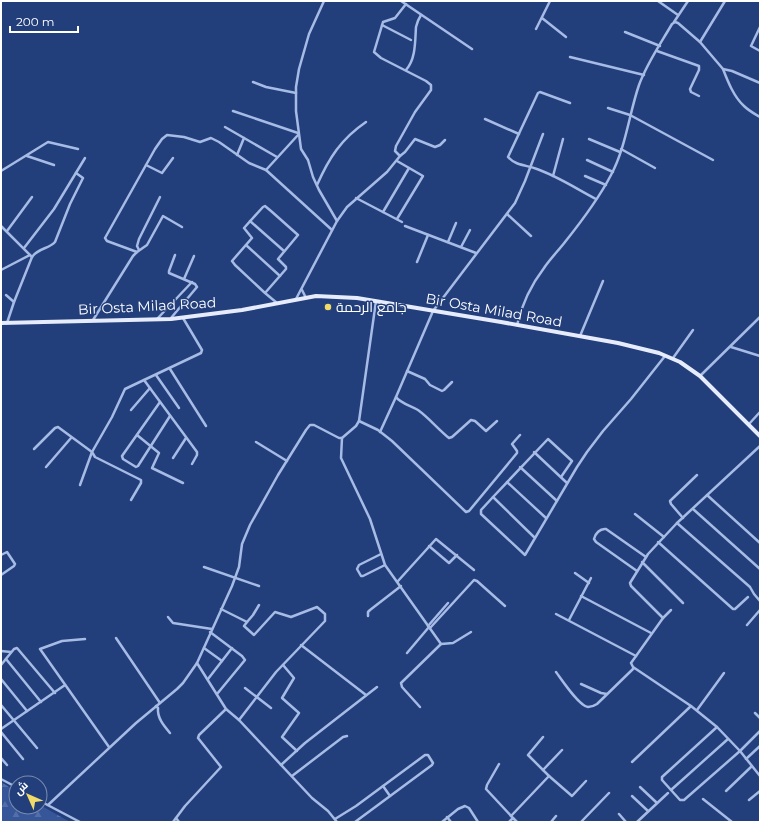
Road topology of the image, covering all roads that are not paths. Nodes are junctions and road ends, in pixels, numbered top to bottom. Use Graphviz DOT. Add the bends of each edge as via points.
graph roads {
  1 [pos="324,1"];
  2 [pos="401,1"];
  3 [pos="550,1"];
  4 [pos="658,1"];
  5 [pos="725,1"];
  6 [pos="686,2"];
  7 [pos="406,4"];
  8 [pos="421,15"];
  9 [pos="678,15"];
  10 [pos="542,18"];
  11 [pos="674,22"];
  12 [pos="382,25"];
  13 [pos="760,27"];
  14 [pos="536,29"];
  15 [pos="624,32"];
  16 [pos="566,37"];
  17 [pos="411,40"];
  18 [pos="700,42"];
  19 [pos="660,46"];
  20 [pos="472,49"];
  21 [pos="657,51"];
  22 [pos="760,51"];
  23 [pos="570,58"];
  24 [pos="406,70"];
  25 [pos="723,70"];
  26 [pos="644,75"];
  27 [pos="253,82"];
  28 [pos="760,83"];
  29 [pos="296,93"];
  30 [pos="699,96"];
  31 [pos="570,103"];
  32 [pos="608,108"];
  33 [pos="233,111"];
  34 [pos="630,115"];
  35 [pos="760,117"];
  36 [pos="486,119"];
  37 [pos="366,122"];
  38 [pos="225,126"];
  39 [pos="298,134"];
  40 [pos="519,134"];
  41 [pos="543,134"];
  42 [pos="244,138"];
  43 [pos="563,139"];
  44 [pos="445,140"];
  45 [pos="589,140"];
  46 [pos="78,150"];
  47 [pos="620,151"];
  48 [pos="237,155"];
  49 [pos="26,156"];
  50 [pos="400,156"];
  51 [pos="85,158"];
  52 [pos="173,158"];
  53 [pos="278,158"];
  54 [pos="587,160"];
  55 [pos="713,160"];
  56 [pos="397,161"];
  57 [pos="54,165"];
  58 [pos="146,165"];
  59 [pos="409,168"];
  60 [pos="530,168"];
  61 [pos="655,168"];
  62 [pos="266,170"];
  63 [pos="1,171"];
  64 [pos="613,172"];
  65 [pos="76,173"];
  66 [pos="552,176"];
  67 [pos="585,176"];
  68 [pos="317,185"];
  69 [pos="606,185"];
  70 [pos="32,196"];
  71 [pos="160,197"];
  72 [pos="356,198"];
  73 [pos="596,199"];
  74 [pos="383,212"];
  75 [pos="507,214"];
  76 [pos="398,219"];
  77 [pos="250,221"];
  78 [pos="337,221"];
  79 [pos="402,222"];
  80 [pos="456,223"];
  81 [pos="1,226"];
  82 [pos="405,226"];
  83 [pos="182,227"];
  84 [pos="332,230"];
  85 [pos="470,230"];
  86 [pos="7,231"];
  87 [pos="428,235"];
  88 [pos="531,236"];
  89 [pos="448,242"];
  90 [pos="246,245"];
  91 [pos="461,247"];
  92 [pos="24,248"];
  93 [pos="138,251"];
  94 [pos="284,251"];
  95 [pos="476,253"];
  96 [pos="175,255"];
  97 [pos="31,256"];
  98 [pos="194,256"];
  99 [pos="417,262"];
  100 [pos="1,270"];
  101 [pos="280,276"];
  102 [pos="184,279"];
  103 [pos="603,281"];
  104 [pos="192,282"];
  105 [pos="302,290"];
  106 [pos="265,293"];
  107 [pos="6,295"];
  108 [pos="306,298"];
  109 [pos="296,299"];
  110 [pos="376,301"];
  111 [pos="14,302"];
  112 [pos="277,304"];
  113 [pos="433,311"];
  114 [pos="183,317"];
  115 [pos="760,317"];
  116 [pos="157,319"];
  117 [pos="171,319"];
  118 [pos="93,321"];
  119 [pos="7,323"];
  120 [pos="1,324"];
  121 [pos="517,325"];
  122 [pos="693,330"];
  123 [pos="580,336"];
  124 [pos="731,347"];
  125 [pos="666,355"];
  126 [pos="760,356"];
  127 [pos="673,358"];
  128 [pos="170,369"];
  129 [pos="407,371"];
  130 [pos="156,375"];
  131 [pos="700,376"];
  132 [pos="144,380"];
  133 [pos="452,382"];
  134 [pos="150,388"];
  135 [pos="396,397"];
  136 [pos="160,402"];
  137 [pos="179,408"];
  138 [pos="131,410"];
  139 [pos="760,412"];
  140 [pos="170,416"];
  141 [pos="359,421"];
  142 [pos="497,421"];
  143 [pos="748,425"];
  144 [pos="206,426"];
  145 [pos="380,432"];
  146 [pos="137,435"];
  147 [pos="520,435"];
  148 [pos="760,436"];
  149 [pos="71,438"];
  150 [pos="186,438"];
  151 [pos="342,438"];
  152 [pos="256,442"];
  153 [pos="151,446"];
  154 [pos="760,446"];
  155 [pos="34,449"];
  156 [pos="92,452"];
  157 [pos="534,452"];
  158 [pos="173,458"];
  159 [pos="287,461"];
  160 [pos="192,464"];
  161 [pos="46,467"];
  162 [pos="520,467"];
  163 [pos="697,475"];
  164 [pos="561,477"];
  165 [pos="507,482"];
  166 [pos="183,483"];
  167 [pos="567,483"];
  168 [pos="80,485"];
  169 [pos="707,496"];
  170 [pos="493,497"];
  171 [pos="131,500"];
  172 [pos="557,501"];
  173 [pos="693,509"];
  174 [pos="635,514"];
  175 [pos="546,518"];
  176 [pos="683,518"];
  177 [pos="677,523"];
  178 [pos="664,537"];
  179 [pos="535,538"];
  180 [pos="658,542"];
  181 [pos="760,542"];
  182 [pos="428,546"];
  183 [pos="381,554"];
  184 [pos="1,555"];
  185 [pos="457,555"];
  186 [pos="646,557"];
  187 [pos="642,562"];
  188 [pos="385,565"];
  189 [pos="204,567"];
  190 [pos="760,569"];
  191 [pos="474,570"];
  192 [pos="637,571"];
  193 [pos="575,573"];
  194 [pos="1,575"];
  195 [pos="236,577"];
  196 [pos="591,578"];
  197 [pos="398,581"];
  198 [pos="589,583"];
  199 [pos="258,586"];
  200 [pos="401,586"];
  201 [pos="582,596"];
  202 [pos="748,597"];
  203 [pos="760,601"];
  204 [pos="448,603"];
  205 [pos="683,604"];
  206 [pos="259,605"];
  207 [pos="505,606"];
  208 [pos="221,608"];
  209 [pos="671,610"];
  210 [pos="760,610"];
  211 [pos="556,614"];
  212 [pos="368,616"];
  213 [pos="168,618"];
  214 [pos="663,618"];
  215 [pos="569,620"];
  216 [pos="247,622"];
  217 [pos="747,625"];
  218 [pos="429,627"];
  219 [pos="211,631"];
  220 [pos="471,632"];
  221 [pos="651,633"];
  222 [pos="116,638"];
  223 [pos="85,639"];
  224 [pos="441,644"];
  225 [pos="301,645"];
  226 [pos="204,648"];
  227 [pos="232,648"];
  228 [pos="1,651"];
  229 [pos="11,652"];
  230 [pos="407,653"];
  231 [pos="636,656"];
  232 [pos="6,659"];
  233 [pos="222,661"];
  234 [pos="1,663"];
  235 [pos="197,663"];
  236 [pos="283,665"];
  237 [pos="634,668"];
  238 [pos="556,672"];
  239 [pos="724,673"];
  240 [pos="1,679"];
  241 [pos="208,679"];
  242 [pos="581,684"];
  243 [pos="65,685"];
  244 [pos="377,687"];
  245 [pos="245,688"];
  246 [pos="55,693"];
  247 [pos="217,694"];
  248 [pos="608,694"];
  249 [pos="366,695"];
  250 [pos="257,696"];
  251 [pos="41,702"];
  252 [pos="160,703"];
  253 [pos="1,705"];
  254 [pos="156,706"];
  255 [pos="691,706"];
  256 [pos="420,707"];
  257 [pos="271,708"];
  258 [pos="226,709"];
  259 [pos="697,710"];
  260 [pos="27,711"];
  261 [pos="755,714"];
  262 [pos="760,718"];
  263 [pos="13,720"];
  264 [pos="239,720"];
  265 [pos="717,728"];
  266 [pos="1,730"];
  267 [pos="760,731"];
  268 [pos="170,733"];
  269 [pos="347,736"];
  270 [pos="543,737"];
  271 [pos="728,738"];
  272 [pos="760,746"];
  273 [pos="109,747"];
  274 [pos="37,748"];
  275 [pos="562,750"];
  276 [pos="296,751"];
  277 [pos="740,751"];
  278 [pos="1,758"];
  279 [pos="23,759"];
  280 [pos="746,759"];
  281 [pos="632,762"];
  282 [pos="499,764"];
  283 [pos="7,765"];
  284 [pos="281,765"];
  285 [pos="752,766"];
  286 [pos="543,770"];
  287 [pos="292,776"];
  288 [pos="549,776"];
  289 [pos="760,776"];
  290 [pos="586,781"];
  291 [pos="384,786"];
  292 [pos="640,787"];
  293 [pos="671,790"];
  294 [pos="726,791"];
  295 [pos="760,792"];
  296 [pos="608,793"];
  297 [pos="668,793"];
  298 [pos="390,796"];
  299 [pos="632,796"];
  300 [pos="703,799"];
  301 [pos="749,800"];
  302 [pos="657,803"];
  303 [pos="48,805"];
  304 [pos="648,812"];
  305 [pos="619,814"];
  306 [pos="556,816"];
  307 [pos="447,817"];
  308 [pos="512,817"];
  309 [pos="176,818"];
  310 [pos="360,820"];
  311 [pos="336,821"];
  312 [pos="80,822"];
  313 [pos="173,822"];
  314 [pos="179,822"];
  315 [pos="355,822"];
  316 [pos="442,822"];
  317 [pos="451,822"];
  318 [pos="478,822"];
  319 [pos="509,822"];
  320 [pos="517,822"];
  321 [pos="551,822"];
  322 [pos="581,822"];
  323 [pos="626,822"];
  324 [pos="637,822"];
  325 [pos="732,822"];
  1 -- 29 [label="street" via="304,49"];
  2 -- 7 [label="street"];
  3 -- 10 [label="street"];
  4 -- 9 [label="street"];
  5 -- 18 [label="street"];
  6 -- 9 [label="street"];
  7 -- 8 [label="street"];
  7 -- 12 [label="street" via="397,16 384,21"];
  8 -- 20 [label="street"];
  8 -- 24 [label="street" via="416,27 414,54"];
  9 -- 11 [label="street"];
  10 -- 14 [label="street"];
  10 -- 16 [label="street"];
  11 -- 18 [label="street"];
  11 -- 19 [label="street"];
  12 -- 17 [label="street"];
  12 -- 24 [label="street" via="374,52"];
  13 -- 22 [label="street" via="751,46"];
  15 -- 19 [label="street"];
  18 -- 25 [label="street"];
  19 -- 21 [label="street"];
  21 -- 26 [label="street"];
  21 -- 30 [label="street" via="699,66 690,89"];
  23 -- 26 [label="street"];
  24 -- 50 [label="street" via="432,87 395,147"];
  25 -- 28 [label="street"];
  25 -- 35 [label="street" via="740,102"];
  26 -- 34 [label="street"];
  27 -- 29 [label="street" via="266,88"];
  29 -- 39 [label="street"];
  31 -- 40 [label="street" via="539,92"];
  32 -- 34 [label="street"];
  33 -- 39 [label="street"];
  34 -- 47 [label="street"];
  34 -- 55 [label="street"];
  36 -- 40 [label="street"];
  37 -- 68 [label="street" via="340,144"];
  38 -- 42 [label="street"];
  39 -- 53 [label="street"];
  39 -- 68 [label="street" via="301,149"];
  40 -- 60 [label="street" via="508,157"];
  41 -- 60 [label="street"];
  42 -- 48 [label="street"];
  42 -- 53 [label="street"];
  43 -- 66 [label="street"];
  44 -- 50 [label="street" via="435,146 415,139"];
  45 -- 47 [label="street"];
  46 -- 49 [label="street" via="48,142"];
  47 -- 61 [label="street"];
  47 -- 64 [label="street"];
  48 -- 58 [label="street" via="211,138 200,142 167,135"];
  48 -- 62 [label="street"];
  49 -- 57 [label="street"];
  49 -- 63 [label="street"];
  50 -- 56 [label="street"];
  51 -- 65 [label="street"];
  52 -- 58 [label="street" via="162,173"];
  53 -- 62 [label="street"];
  54 -- 64 [label="street"];
  56 -- 59 [label="street"];
  56 -- 72 [label="street"];
  58 -- 93 [label="street" via="105,238 107,241"];
  59 -- 74 [label="street"];
  59 -- 76 [label="street" via="423,176"];
  60 -- 66 [label="street" via="536,168"];
  60 -- 75 [label="street" via="520,193"];
  62 -- 84 [label="street"];
  64 -- 69 [label="street"];
  65 -- 92 [label="street" via="54,209"];
  65 -- 97 [label="street" via="83,178 55,242"];
  66 -- 73 [label="street"];
  67 -- 69 [label="street"];
  68 -- 78 [label="street"];
  69 -- 73 [label="street"];
  70 -- 86 [label="street"];
  71 -- 93 [label="street" via="139,239"];
  72 -- 74 [label="street"];
  72 -- 78 [label="street"];
  73 -- 121 [label="street" via="533,284"];
  74 -- 76 [label="street"];
  75 -- 88 [label="street"];
  75 -- 95 [label="street"];
  76 -- 79 [label="street"];
  77 -- 90 [label="street" via="244,229 252,238"];
  77 -- 94 [label="street"];
  77 -- 94 [label="street" via="265,206 296,233 297,237"];
  78 -- 84 [label="street"];
  80 -- 89 [label="street"];
  81 -- 86 [label="street"];
  82 -- 87 [label="street"];
  83 -- 93 [label="street" via="163,216 146,245"];
  84 -- 105 [label="street"];
  85 -- 91 [label="street"];
  86 -- 92 [label="street"];
  87 -- 89 [label="street"];
  87 -- 99 [label="street"];
  89 -- 91 [label="street"];
  90 -- 101 [label="street"];
  90 -- 106 [label="street" via="233,262"];
  91 -- 95 [label="street"];
  92 -- 97 [label="street"];
  93 -- 118 [label="street"];
  94 -- 101 [label="street" via="278,260 286,269"];
  95 -- 113 [label="street"];
  96 -- 102 [label="street" via="169,273"];
  97 -- 100 [label="street"];
  97 -- 111 [label="street"];
  98 -- 102 [label="street"];
  101 -- 106 [label="street"];
  102 -- 104 [label="street"];
  103 -- 123 [label="street"];
  104 -- 116 [label="street"];
  104 -- 117 [label="street" via="196,289"];
  105 -- 108 [label="street"];
  105 -- 109 [label="street"];
  106 -- 112 [label="street"];
  107 -- 111 [label="street"];
  108 -- 109 [label="main road, Bir Osta Milad Road"];
  108 -- 110 [label="main road, Bir Osta Milad Road" via="336,296"];
  109 -- 112 [label="main road, Bir Osta Milad Road"];
  110 -- 113 [label="main road, Bir Osta Milad Road"];
  110 -- 141 [label="street"];
  111 -- 119 [label="street"];
  112 -- 114 [label="main road, Bir Osta Milad Road"];
  113 -- 121 [label="main road, Bir Osta Milad Road"];
  113 -- 129 [label="street"];
  114 -- 117 [label="main road, Bir Osta Milad Road"];
  114 -- 128 [label="street" via="202,352"];
  115 -- 124 [label="street"];
  116 -- 117 [label="main road, Bir Osta Milad Road"];
  116 -- 118 [label="main road, Bir Osta Milad Road"];
  118 -- 119 [label="main road, Bir Osta Milad Road"];
  119 -- 120 [label="main road, Bir Osta Milad Road"];
  121 -- 123 [label="main road, Bir Osta Milad Road"];
  122 -- 127 [label="street"];
  123 -- 125 [label="main road, Bir Osta Milad Road"];
  124 -- 126 [label="street"];
  124 -- 131 [label="street"];
  125 -- 127 [label="main road, Bir Osta Milad Road"];
  125 -- 167 [label="street" via="597,438"];
  127 -- 131 [label="main road, Bir Osta Milad Road"];
  128 -- 130 [label="street"];
  128 -- 144 [label="street"];
  129 -- 133 [label="street" via="425,378 430,385 442,391"];
  129 -- 135 [label="street"];
  130 -- 132 [label="street"];
  130 -- 137 [label="street"];
  131 -- 143 [label="main road, Bir Osta Milad Road"];
  132 -- 134 [label="street"];
  132 -- 156 [label="street" via="124,390"];
  134 -- 136 [label="street"];
  134 -- 138 [label="street"];
  135 -- 142 [label="street" via="428,417 449,438 472,420 486,432"];
  135 -- 145 [label="street"];
  136 -- 140 [label="street"];
  136 -- 146 [label="street"];
  139 -- 143 [label="street"];
  140 -- 150 [label="street"];
  140 -- 153 [label="street"];
  141 -- 145 [label="street"];
  141 -- 151 [label="street"];
  143 -- 148 [label="main road, Bir Osta Milad Road"];
  145 -- 147 [label="street" via="406,453 466,512 517,453 512,444"];
  146 -- 153 [label="street"];
  146 -- 153 [label="street" via="122,456 123,459 137,467"];
  149 -- 155 [label="street" via="56,427"];
  149 -- 156 [label="street"];
  149 -- 161 [label="street"];
  150 -- 158 [label="street"];
  150 -- 160 [label="street" via="197,453"];
  151 -- 159 [label="street" via="316,425 310,425"];
  151 -- 183 [label="street" via="341,458 370,519"];
  152 -- 159 [label="street"];
  153 -- 166 [label="street" via="159,454 152,468"];
  154 -- 169 [label="street"];
  156 -- 168 [label="street"];
  156 -- 171 [label="street" via="103,462 140,480 140,486"];
  157 -- 162 [label="street"];
  157 -- 164 [label="street"];
  157 -- 164 [label="street" via="549,439 572,459"];
  159 -- 195 [label="street" via="250,525 242,544"];
  162 -- 165 [label="street"];
  162 -- 172 [label="street"];
  163 -- 176 [label="street" via="670,501"];
  164 -- 167 [label="street"];
  165 -- 170 [label="street"];
  165 -- 175 [label="street"];
  167 -- 172 [label="street"];
  169 -- 173 [label="street"];
  169 -- 181 [label="street"];
  170 -- 179 [label="street"];
  170 -- 179 [label="street" via="481,510 482,514 525,555"];
  172 -- 175 [label="street"];
  173 -- 176 [label="street"];
  173 -- 190 [label="street"];
  174 -- 178 [label="street"];
  175 -- 179 [label="street"];
  176 -- 177 [label="street"];
  177 -- 178 [label="street"];
  177 -- 203 [label="street" via="750,587"];
  178 -- 180 [label="street"];
  180 -- 186 [label="street"];
  180 -- 202 [label="street" via="733,610"];
  182 -- 185 [label="street" via="437,539"];
  182 -- 185 [label="street" via="449,563"];
  182 -- 197 [label="street"];
  183 -- 188 [label="street"];
  183 -- 188 [label="street" via="356,569 363,576"];
  184 -- 194 [label="street" via="7,552 15,564"];
  185 -- 191 [label="street"];
  186 -- 187 [label="street"];
  186 -- 192 [label="street" via="606,529 595,535 596,542"];
  187 -- 192 [label="street"];
  187 -- 205 [label="street"];
  188 -- 197 [label="street"];
  189 -- 195 [label="street"];
  192 -- 214 [label="street" via="630,582 631,586"];
  193 -- 198 [label="street"];
  195 -- 199 [label="street"];
  195 -- 208 [label="street"];
  196 -- 198 [label="street"];
  197 -- 200 [label="street"];
  198 -- 201 [label="street"];
  200 -- 212 [label="street" via="370,610"];
  200 -- 218 [label="street"];
  201 -- 215 [label="street"];
  201 -- 221 [label="street"];
  204 -- 218 [label="street"];
  206 -- 216 [label="street"];
  207 -- 218 [label="street" via="474,580"];
  208 -- 216 [label="street"];
  208 -- 219 [label="street"];
  209 -- 214 [label="street"];
  210 -- 217 [label="street"];
  211 -- 215 [label="street"];
  213 -- 219 [label="street" via="173,623"];
  214 -- 221 [label="street"];
  215 -- 231 [label="street"];
  216 -- 225 [label="street" via="245,628 254,635 275,612 291,617 317,607 326,614 325,621"];
  218 -- 224 [label="street"];
  218 -- 230 [label="street"];
  219 -- 226 [label="street"];
  219 -- 227 [label="street"];
  220 -- 224 [label="street" via="452,643"];
  221 -- 231 [label="street"];
  222 -- 252 [label="street"];
  223 -- 243 [label="street" via="62,641 40,650"];
  224 -- 256 [label="street" via="401,685"];
  225 -- 236 [label="street"];
  225 -- 249 [label="street"];
  226 -- 233 [label="street"];
  226 -- 235 [label="street"];
  227 -- 233 [label="street"];
  227 -- 247 [label="street" via="244,660"];
  228 -- 229 [label="street"];
  229 -- 232 [label="street"];
  229 -- 246 [label="street" via="18,648"];
  231 -- 237 [label="street" via="631,664"];
  232 -- 234 [label="street"];
  232 -- 251 [label="street"];
  233 -- 241 [label="street"];
  235 -- 241 [label="street"];
  235 -- 252 [label="street" via="183,683"];
  236 -- 250 [label="street"];
  236 -- 276 [label="street" via="294,678 282,698 298,713 282,737"];
  237 -- 248 [label="street"];
  237 -- 255 [label="street"];
  238 -- 248 [label="street" via="578,701 586,707 597,704"];
  239 -- 259 [label="street"];
  240 -- 260 [label="street"];
  241 -- 247 [label="street"];
  242 -- 248 [label="street"];
  243 -- 246 [label="street"];
  243 -- 273 [label="street"];
  244 -- 249 [label="street"];
  245 -- 250 [label="street"];
  246 -- 251 [label="street"];
  247 -- 258 [label="street"];
  249 -- 276 [label="street"];
  250 -- 257 [label="street"];
  250 -- 264 [label="street"];
  251 -- 260 [label="street"];
  252 -- 254 [label="street"];
  253 -- 263 [label="street"];
  254 -- 268 [label="street" via="165,728"];
  254 -- 273 [label="street"];
  255 -- 259 [label="street"];
  255 -- 281 [label="street"];
  258 -- 264 [label="street"];
  258 -- 309 [label="street" via="198,738 221,768"];
  259 -- 265 [label="street"];
  260 -- 263 [label="street"];
  261 -- 262 [label="street"];
  263 -- 266 [label="street"];
  263 -- 274 [label="street"];
  264 -- 284 [label="street"];
  265 -- 271 [label="street"];
  265 -- 293 [label="street" via="662,777"];
  266 -- 279 [label="street"];
  267 -- 277 [label="street"];
  269 -- 287 [label="street"];
  270 -- 286 [label="street" via="528,754"];
  271 -- 277 [label="street"];
  271 -- 293 [label="street"];
  272 -- 280 [label="street"];
  273 -- 303 [label="street"];
  275 -- 286 [label="street"];
  276 -- 284 [label="street"];
  277 -- 280 [label="street"];
  277 -- 293 [label="street" via="683,801"];
  278 -- 283 [label="street"];
  280 -- 285 [label="street"];
  282 -- 308 [label="street" via="486,789"];
  284 -- 287 [label="street"];
  285 -- 289 [label="street"];
  285 -- 294 [label="street"];
  286 -- 288 [label="street"];
  287 -- 311 [label="street"];
  288 -- 290 [label="street" via="572,796"];
  288 -- 308 [label="street"];
  291 -- 298 [label="street"];
  291 -- 298 [label="street" via="425,755 428,755 433,763"];
  291 -- 311 [label="street"];
  292 -- 302 [label="street"];
  295 -- 301 [label="street"];
  296 -- 322 [label="street"];
  297 -- 302 [label="street"];
  298 -- 310 [label="street"];
  299 -- 304 [label="street"];
  300 -- 325 [label="street"];
  302 -- 304 [label="street"];
  303 -- 312 [label="street"];
  304 -- 324 [label="street"];
  305 -- 323 [label="street"];
  306 -- 321 [label="street"];
  307 -- 316 [label="street"];
  307 -- 317 [label="street"];
  307 -- 318 [label="street" via="466,806 471,809"];
  308 -- 319 [label="street"];
  308 -- 320 [label="street"];
  309 -- 313 [label="street"];
  309 -- 314 [label="street"];
  310 -- 315 [label="street"];
}
